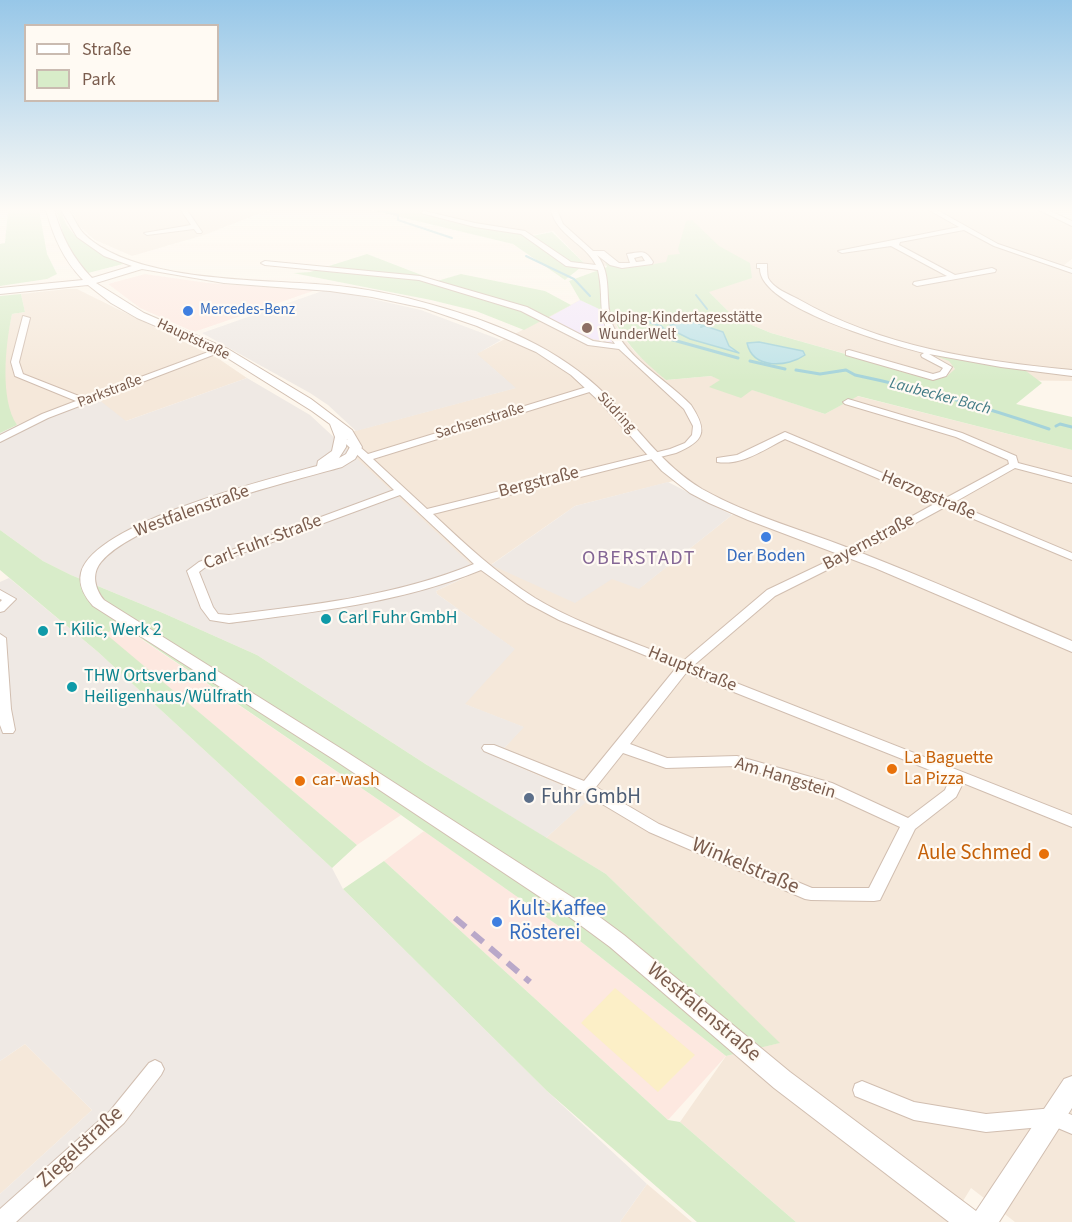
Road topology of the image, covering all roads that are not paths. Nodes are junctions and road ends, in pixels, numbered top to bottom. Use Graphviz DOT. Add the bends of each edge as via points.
graph roads {
  1 [pos="66,267"];
  2 [pos="75,267"];
  3 [pos="129,267"];
  4 [pos="146,267"];
  5 [pos="307,267"];
  6 [pos="594,267"];
  7 [pos="764,267"];
  8 [pos="935,267"];
  9 [pos="602,268"];
  10 [pos="992,270"];
  11 [pos="954,277"];
  12 [pos="86,280"];
  13 [pos="55,283"];
  14 [pos="918,284"];
  15 [pos="40,286"];
  16 [pos="0,291"];
  17 [pos="26,318"];
  18 [pos="906,344"];
  19 [pos="621,347"];
  20 [pos="222,350"];
  21 [pos="849,353"];
  22 [pos="1072,373"];
  23 [pos="593,388"];
  24 [pos="85,402"];
  25 [pos="848,402"];
  26 [pos="334,421"];
  27 [pos="342,436"];
  28 [pos="0,439"];
  29 [pos="356,447"];
  30 [pos="654,455"];
  31 [pos="368,457"];
  32 [pos="721,460"];
  33 [pos="1014,465"];
  34 [pos="298,476"];
  35 [pos="1072,480"];
  36 [pos="403,490"];
  37 [pos="945,503"];
  38 [pos="426,512"];
  39 [pos="852,554"];
  40 [pos="1072,556"];
  41 [pos="482,565"];
  42 [pos="0,594"];
  43 [pos="0,608"];
  44 [pos="0,638"];
  45 [pos="1072,646"];
  46 [pos="684,667"];
  47 [pos="8,730"];
  48 [pos="622,747"];
  49 [pos="489,748"];
  50 [pos="959,775"];
  51 [pos="588,788"];
  52 [pos="1072,821"];
  53 [pos="909,825"];
  54 [pos="155,1069"];
  55 [pos="1072,1087"];
  56 [pos="862,1090"];
  57 [pos="1063,1121"];
  58 [pos="1,1222"];
  59 [pos="970,1222"];
  60 [pos="984,1222"];
  1 -- 13 [label="street" via="69,273"];
  2 -- 12 [label="street, Hauptstraße"];
  3 -- 12 [label="street"];
  4 -- 23 [label="street, Südring" via="205,279 350,291 430,307 529,344"];
  5 -- 19 [label="street" via="420,278 524,309 591,343"];
  6 -- 9 [label="street"];
  7 -- 18 [label="street" via="765,281 802,306"];
  8 -- 11 [label="street"];
  9 -- 19 [label="street" via="605,317"];
  10 -- 11 [label="street"];
  11 -- 14 [label="street"];
  12 -- 13 [label="street"];
  12 -- 15 [label="street"];
  12 -- 20 [label="street, Hauptstraße" via="119,304"];
  13 -- 15 [label="street"];
  15 -- 16 [label="street"];
  17 -- 24 [label="street" via="15,363 19,376"];
  18 -- 21 [label="street" via="905,347 936,358 948,367 943,374 933,377"];
  18 -- 22 [label="street" via="966,358"];
  19 -- 30 [label="street, Bergstraße" via="680,400 697,422 697,436 688,445"];
  20 -- 24 [label="street, Parkstraße"];
  20 -- 26 [label="street, Hauptstraße"];
  23 -- 30 [label="street, Südring"];
  23 -- 31 [label="street, Sachsenstraße"];
  24 -- 28 [label="street, Parkstraße" via="45,416"];
  25 -- 33 [label="street" via="960,435 1012,458"];
  26 -- 27 [label="street, Hauptstraße"];
  26 -- 29 [label="street, Hauptstraße" via="352,436"];
  27 -- 29 [label="street, Hauptstraße"];
  27 -- 34 [label="street, Westfalenstraße" via="339,451 327,462"];
  29 -- 31 [label="street, Hauptstraße"];
  29 -- 34 [label="street, Westfalenstraße" via="351,456 338,464"];
  30 -- 38 [label="street, Bergstraße"];
  30 -- 39 [label="street, Südring" via="689,486 715,501"];
  31 -- 36 [label="street, Hauptstraße"];
  32 -- 37 [label="street, Herzogstraße" via="739,458 785,435"];
  33 -- 35 [label="street"];
  33 -- 37 [label="street, Bayernstraße"];
  34 -- 59 [label="street, Westfalenstraße" via="196,508 121,539 94,560 88,590 104,609 571,907 744,1049"];
  36 -- 38 [label="street, Hauptstraße"];
  36 -- 41 [label="street, Carl-Fuhr-Straße" via="233,552 193,571 207,608 214,617 229,619 359,603 433,585"];
  37 -- 39 [label="street, Bayernstraße"];
  37 -- 40 [label="street, Herzogstraße"];
  38 -- 41 [label="street, Hauptstraße"];
  39 -- 45 [label="street, Südring"];
  39 -- 46 [label="street, Bayernstraße" via="771,593"];
  41 -- 46 [label="street, Hauptstraße" via="507,586 563,617"];
  42 -- 43 [label="street" via="10,599"];
  44 -- 47 [label="street" via="1,719"];
  46 -- 48 [label="street"];
  46 -- 50 [label="street, Hauptstraße"];
  48 -- 51 [label="street"];
  48 -- 53 [label="street, Am Hangstein" via="666,763 737,761 827,787"];
  49 -- 51 [label="street, Winkelstraße"];
  50 -- 52 [label="street, Hauptstraße"];
  50 -- 53 [label="street" via="951,793"];
  51 -- 53 [label="street, Winkelstraße" via="654,828 811,894 874,895"];
  54 -- 58 [label="street, Ziegelstraße" via="117,1117"];
  55 -- 57 [label="street"];
  56 -- 57 [label="street" via="914,1111 987,1124"];
  57 -- 60 [label="street" via="1027,1153"];
}
